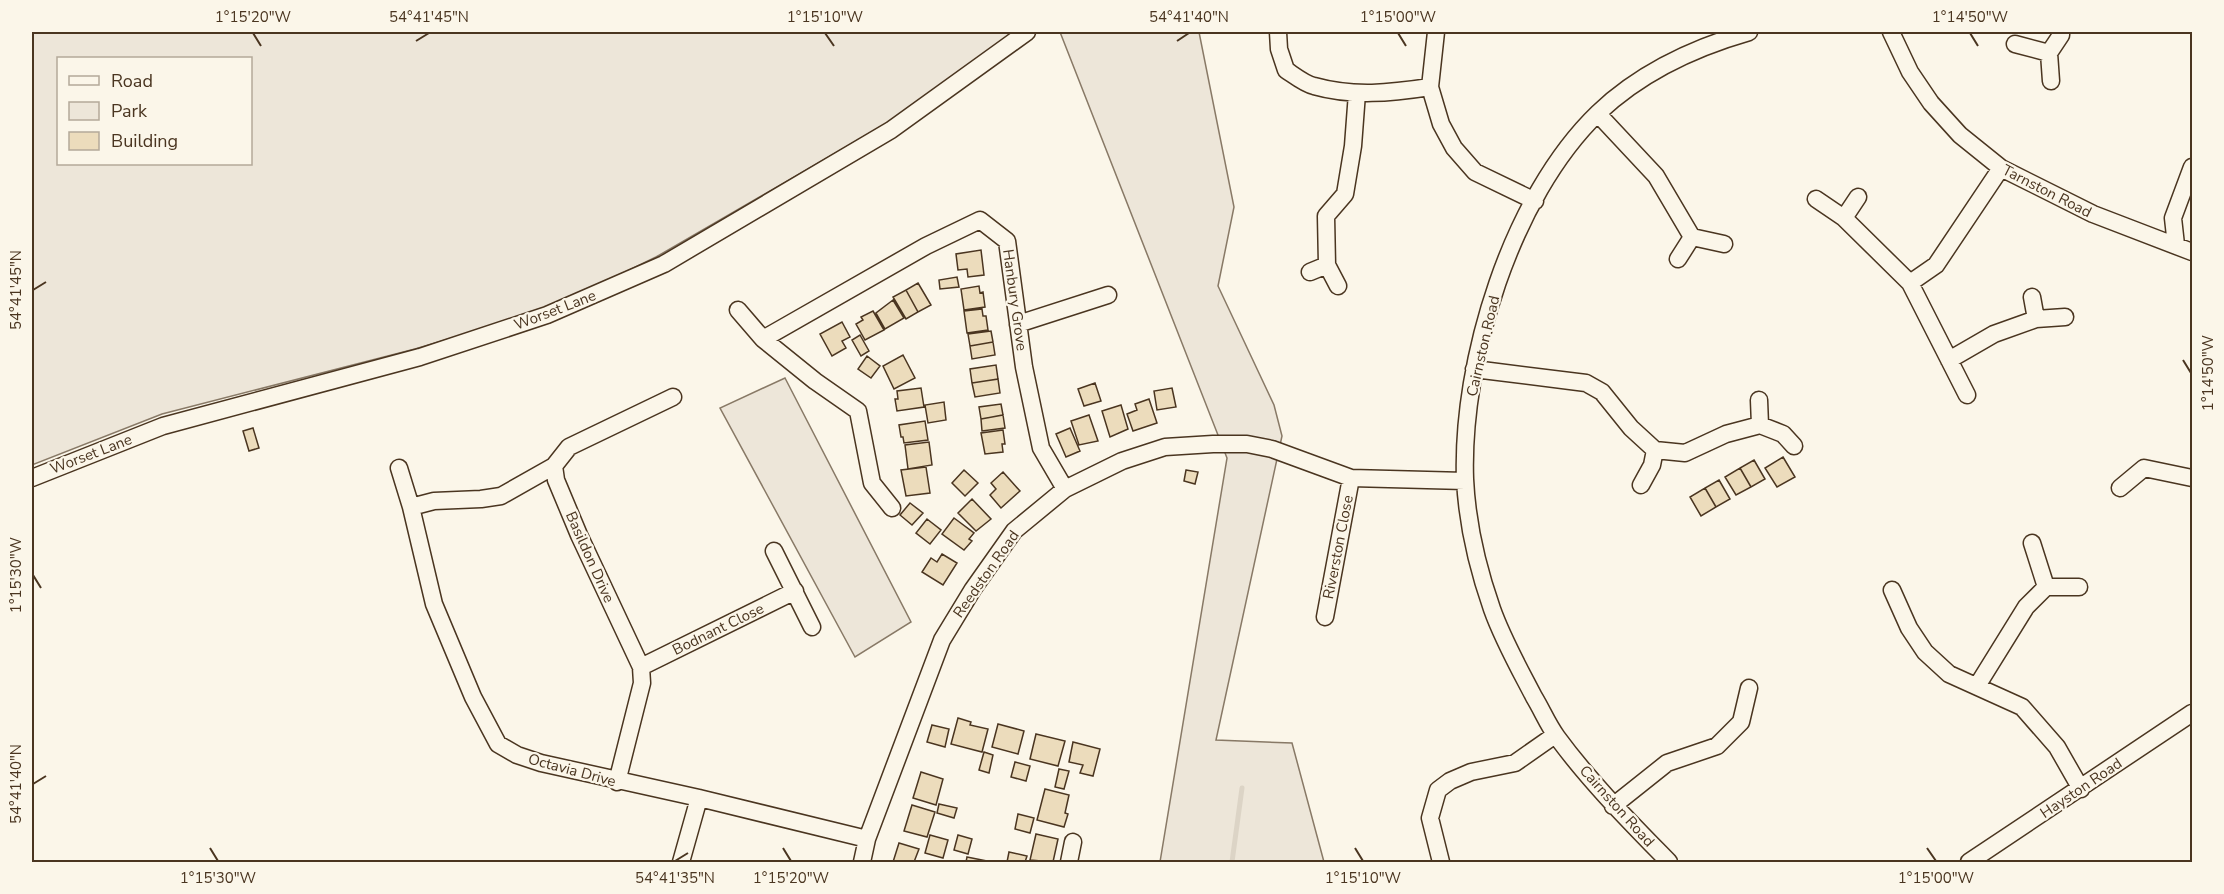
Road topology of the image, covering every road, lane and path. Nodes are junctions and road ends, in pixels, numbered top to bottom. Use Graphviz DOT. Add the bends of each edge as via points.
graph roads {
  1 [pos="1027,32"];
  2 [pos="1278,32"];
  3 [pos="1436,32"];
  4 [pos="1749,32"];
  5 [pos="1891,32"];
  6 [pos="2061,32"];
  7 [pos="2014,44"];
  8 [pos="2049,53"];
  9 [pos="2051,81"];
  10 [pos="1430,87"];
  11 [pos="1357,93"];
  12 [pos="1598,114"];
  13 [pos="2193,167"];
  14 [pos="2001,168"];
  15 [pos="1858,197"];
  16 [pos="1816,199"];
  17 [pos="1535,201"];
  18 [pos="1844,218"];
  19 [pos="1692,237"];
  20 [pos="1724,243"];
  21 [pos="2176,245"];
  22 [pos="2193,252"];
  23 [pos="1678,259"];
  24 [pos="1327,265"];
  25 [pos="1310,272"];
  26 [pos="1910,283"];
  27 [pos="1338,286"];
  28 [pos="1108,295"];
  29 [pos="2032,297"];
  30 [pos="738,310"];
  31 [pos="2065,317"];
  32 [pos="2036,319"];
  33 [pos="1018,324"];
  34 [pos="763,339"];
  35 [pos="1949,360"];
  36 [pos="1474,369"];
  37 [pos="1967,395"];
  38 [pos="673,397"];
  39 [pos="1759,400"];
  40 [pos="1760,425"];
  41 [pos="1794,446"];
  42 [pos="1655,450"];
  43 [pos="554,466"];
  44 [pos="399,468"];
  45 [pos="32,478"];
  46 [pos="1351,478"];
  47 [pos="2193,478"];
  48 [pos="1466,481"];
  49 [pos="1641,485"];
  50 [pos="2120,488"];
  51 [pos="1065,489"];
  52 [pos="411,507"];
  53 [pos="892,508"];
  54 [pos="2032,543"];
  55 [pos="774,551"];
  56 [pos="2046,587"];
  57 [pos="2079,587"];
  58 [pos="795,591"];
  59 [pos="1892,591"];
  60 [pos="1325,617"];
  61 [pos="812,627"];
  62 [pos="641,667"];
  63 [pos="1977,686"];
  64 [pos="1749,688"];
  65 [pos="2193,713"];
  66 [pos="1555,735"];
  67 [pos="616,782"];
  68 [pos="2081,789"];
  69 [pos="699,798"];
  70 [pos="1613,806"];
  71 [pos="867,839"];
  72 [pos="1073,842"];
  73 [pos="681,862"];
  74 [pos="862,862"];
  75 [pos="1070,862"];
  76 [pos="1440,862"];
  77 [pos="1669,862"];
  78 [pos="1969,862"];
  1 -- 45 [label="street, Worset Lane" via="891,130 664,264 547,315 420,357 163,426"];
  2 -- 11 [label="street" via="1286,70 1313,86"];
  3 -- 10 [label="street"];
  4 -- 12 [label="street, Cairnston Road" via="1720,40 1658,68"];
  5 -- 14 [label="street, Tarnston Road" via="1910,72 1931,103 1960,135"];
  6 -- 8 [label="street"];
  7 -- 8 [label="street"];
  8 -- 9 [label="street"];
  10 -- 11 [label="street"];
  10 -- 17 [label="street" via="1441,124 1474,172"];
  11 -- 24 [label="street" via="1346,194 1326,216"];
  12 -- 17 [label="street, Cairnston Road" via="1549,175"];
  12 -- 19 [label="street" via="1656,176"];
  13 -- 21 [label="street" via="2173,218"];
  14 -- 21 [label="street, Tarnston Road" via="2093,214"];
  14 -- 26 [label="street" via="1935,265"];
  15 -- 18 [label="street"];
  16 -- 18 [label="street"];
  17 -- 36 [label="street, Cairnston Road" via="1501,273"];
  18 -- 26 [label="street"];
  19 -- 20 [label="street"];
  19 -- 23 [label="street"];
  21 -- 22 [label="street, Tarnston Road"];
  24 -- 25 [label="street"];
  24 -- 27 [label="street"];
  26 -- 35 [label="street"];
  28 -- 33 [label="street"];
  29 -- 32 [label="street"];
  30 -- 34 [label="street"];
  31 -- 32 [label="street"];
  32 -- 35 [label="street" via="1994,334"];
  33 -- 34 [label="street, Hanbury Grove" via="1007,241 980,220 926,246"];
  33 -- 51 [label="street, Hanbury Grove" via="1041,448"];
  34 -- 53 [label="street" via="858,411 872,483"];
  35 -- 37 [label="street"];
  36 -- 42 [label="street" via="1586,383 1602,392"];
  36 -- 48 [label="street, Cairnston Road" via="1466,424"];
  38 -- 43 [label="street" via="569,447"];
  39 -- 40 [label="street"];
  40 -- 41 [label="street" via="1783,434"];
  40 -- 42 [label="street" via="1726,434 1685,453"];
  42 -- 49 [label="street"];
  43 -- 52 [label="street" via="501,496 434,501"];
  43 -- 62 [label="street, Basildon Drive" via="555,480"];
  44 -- 52 [label="street, Octavia Drive"];
  46 -- 48 [label="street, Reedston Road"];
  46 -- 51 [label="street, Reedston Road" via="1272,449 1214,444 1155,450 1122,461"];
  46 -- 60 [label="street, Riverston Close"];
  47 -- 50 [label="street" via="2144,468"];
  48 -- 66 [label="street, Cairnston Road" via="1476,556 1492,609 1511,655"];
  51 -- 71 [label="street, Reedston Road" via="1014,531 942,640"];
  52 -- 67 [label="street, Octavia Drive" via="434,604 459,667 498,744 541,764"];
  54 -- 56 [label="street"];
  55 -- 58 [label="street"];
  56 -- 57 [label="street"];
  56 -- 63 [label="street" via="2026,607"];
  58 -- 61 [label="street"];
  58 -- 62 [label="street, Bodnant Close"];
  59 -- 63 [label="street" via="1925,652 1949,674"];
  62 -- 67 [label="street, Basildon Drive" via="642,683"];
  63 -- 68 [label="street" via="2022,707 2057,747"];
  64 -- 70 [label="street" via="1741,722 1717,746 1667,763"];
  65 -- 68 [label="street, Hayston Road"];
  66 -- 70 [label="street, Cairnston Road"];
  66 -- 76 [label="street" via="1515,763 1471,772 1438,790 1430,818"];
  67 -- 69 [label="street, Octavia Drive"];
  68 -- 78 [label="street, Hayston Road"];
  69 -- 71 [label="street, Octavia Drive"];
  69 -- 73 [label="street"];
  70 -- 77 [label="street, Cairnston Road"];
  71 -- 74 [label="street, Reedston Road"];
  72 -- 75 [label="street"];
}
